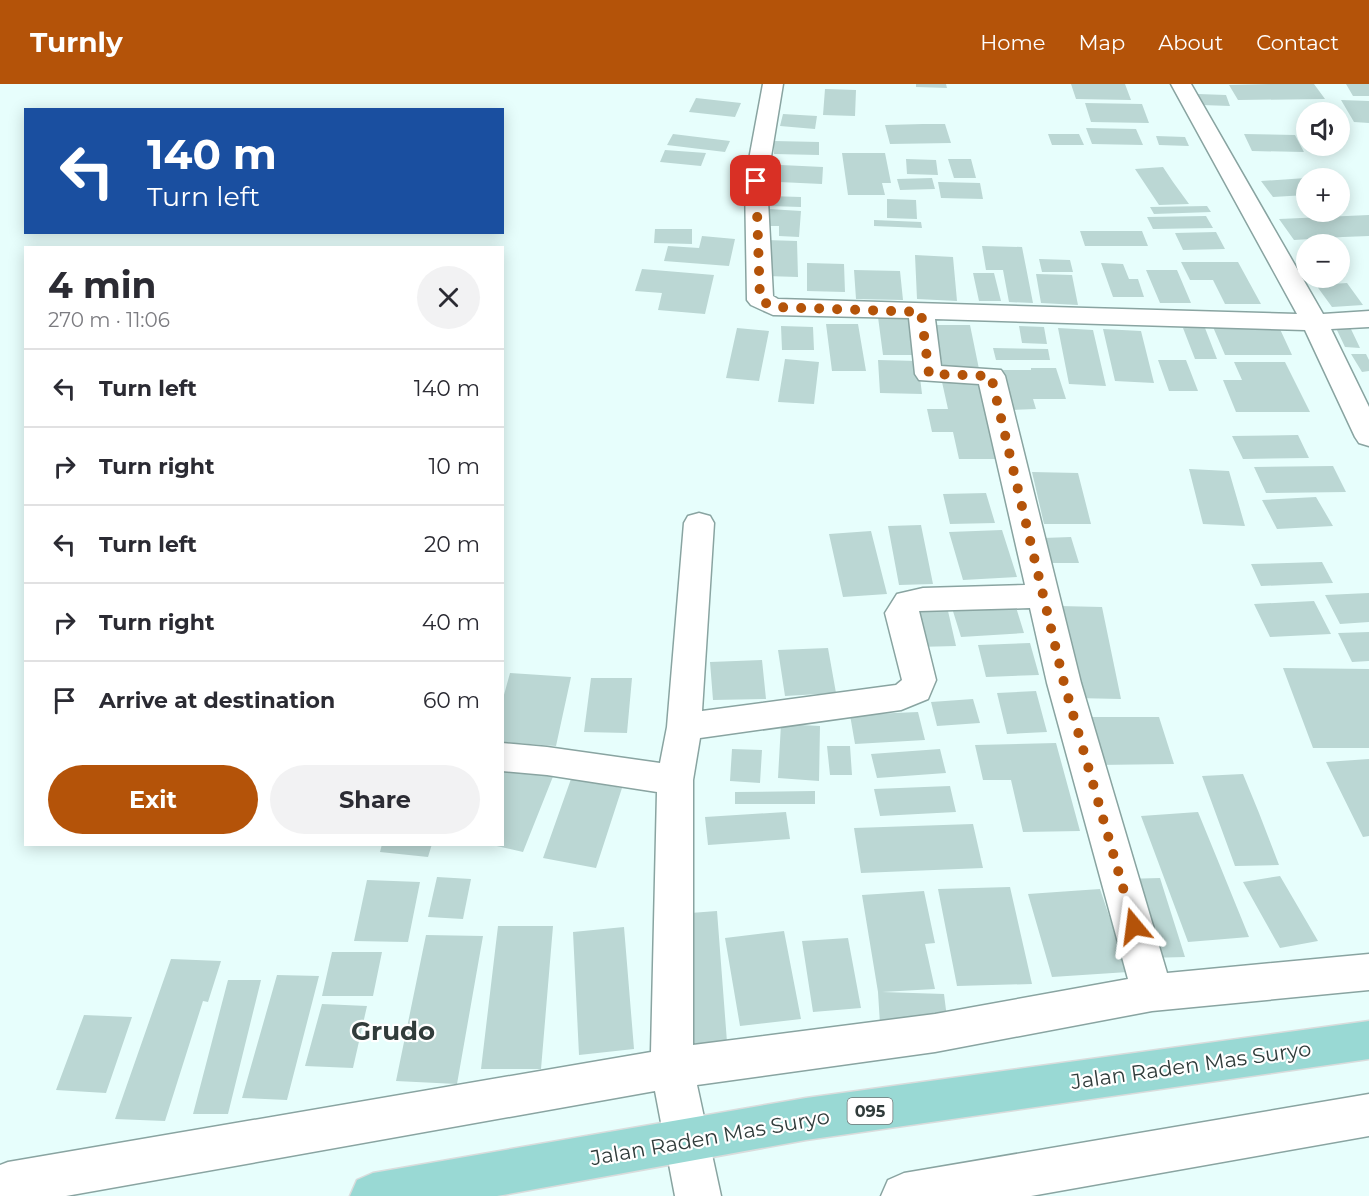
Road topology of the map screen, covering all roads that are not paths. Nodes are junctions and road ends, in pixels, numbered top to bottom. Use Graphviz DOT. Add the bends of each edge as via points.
graph roads {
  1 [pos="773,84"];
  2 [pos="1180,84"];
  3 [pos="921,312"];
  4 [pos="1369,319"];
  5 [pos="1315,322"];
  6 [pos="1369,437"];
  7 [pos="699,523"];
  8 [pos="1045,596"];
  9 [pos="684,727"];
  10 [pos="504,757"];
  11 [pos="675,780"];
  12 [pos="1369,972"];
  13 [pos="1152,993"];
  14 [pos="1369,1040"];
  15 [pos="672,1068"];
  16 [pos="1369,1115"];
  17 [pos="686,1141"];
  18 [pos="0,1188"];
  19 [pos="373,1196"];
  20 [pos="698,1196"];
  21 [pos="904,1196"];
  1 -- 3 [label="street" via="756,181 760,300 773,307"];
  2 -- 5 [label="street"];
  3 -- 5 [label="street"];
  3 -- 8 [label="street" via="929,374 991,376"];
  4 -- 5 [label="street"];
  5 -- 6 [label="street"];
  7 -- 9 [label="street"];
  8 -- 9 [label="street" via="908,602 901,613 919,680 916,690 901,697"];
  8 -- 13 [label="street" via="1064,683"];
  9 -- 11 [label="street"];
  10 -- 11 [label="street"];
  11 -- 15 [label="street"];
  12 -- 13 [label="street"];
  13 -- 15 [label="street" via="935,1033"];
  14 -- 17 [label="main road, Jalan Raden Mas Suryo / 095" via="806,1119"];
  15 -- 17 [label="street"];
  15 -- 18 [label="street"];
  16 -- 21 [label="street"];
  17 -- 19 [label="main road, Jalan Raden Mas Suryo / 095"];
  17 -- 20 [label="street"];
}
